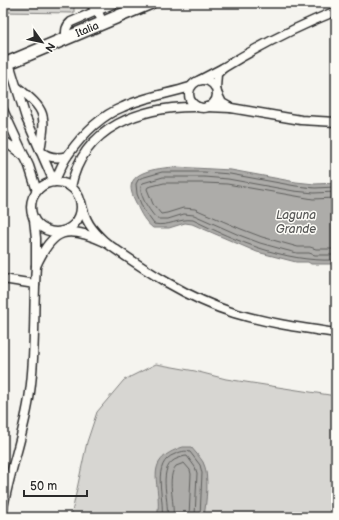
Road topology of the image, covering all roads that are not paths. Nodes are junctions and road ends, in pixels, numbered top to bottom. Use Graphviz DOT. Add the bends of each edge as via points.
graph roads {
  1 [pos="90,3"];
  2 [pos="115,3"];
  3 [pos="150,3"];
  4 [pos="99,7"];
  5 [pos="336,11"];
  6 [pos="103,23"];
  7 [pos="66,38"];
  8 [pos="6,64"];
  9 [pos="222,68"];
  10 [pos="199,80"];
  11 [pos="17,87"];
  12 [pos="190,87"];
  13 [pos="216,90"];
  14 [pos="198,107"];
  15 [pos="207,107"];
  16 [pos="231,108"];
  17 [pos="3,110"];
  18 [pos="336,122"];
  19 [pos="3,140"];
  20 [pos="40,151"];
  21 [pos="25,156"];
  22 [pos="67,156"];
  23 [pos="54,182"];
  24 [pos="71,187"];
  25 [pos="37,191"];
  26 [pos="81,202"];
  27 [pos="34,220"];
  28 [pos="63,232"];
  29 [pos="105,242"];
  30 [pos="36,266"];
  31 [pos="3,279"];
  32 [pos="35,284"];
  33 [pos="336,333"];
  34 [pos="3,508"];
  1 -- 4 [label="street"];
  2 -- 4 [label="street"];
  3 -- 6 [label="street, Italia"];
  4 -- 6 [label="street"];
  4 -- 7 [label="street" via="67,25"];
  5 -- 9 [label="street" via="279,36"];
  6 -- 7 [label="street, Italia"];
  7 -- 8 [label="street, Italia"];
  8 -- 11 [label="street"];
  9 -- 10 [label="street"];
  9 -- 13 [label="street" via="217,74"];
  10 -- 12 [label="street"];
  10 -- 13 [label="street" via="207,80"];
  11 -- 20 [label="street" via="26,118"];
  11 -- 20 [label="street" via="36,103 41,112 44,124"];
  12 -- 14 [label="street" via="190,100"];
  12 -- 22 [label="street" via="128,105 108,115 94,125"];
  13 -- 15 [label="street" via="214,102"];
  13 -- 16 [label="street" via="222,103"];
  14 -- 15 [label="street"];
  14 -- 24 [label="street" via="153,110 126,119 110,128 99,137 78,164"];
  15 -- 16 [label="street"];
  16 -- 18 [label="street" via="301,120"];
  17 -- 21 [label="street"];
  19 -- 21 [label="street"];
  20 -- 22 [label="street" via="44,155 56,158"];
  20 -- 23 [label="street"];
  21 -- 25 [label="street"];
  22 -- 23 [label="street"];
  23 -- 24 [label="street"];
  23 -- 25 [label="street" via="42,186"];
  24 -- 26 [label="street"];
  25 -- 27 [label="street" via="31,205"];
  26 -- 28 [label="street" via="80,217 76,224"];
  26 -- 29 [label="street" via="89,226"];
  27 -- 28 [label="street" via="46,231"];
  27 -- 30 [label="street"];
  28 -- 29 [label="street" via="81,233"];
  28 -- 30 [label="street" via="47,245"];
  29 -- 33 [label="street" via="174,287 233,313 258,320"];
  30 -- 32 [label="street"];
  31 -- 32 [label="street"];
  32 -- 34 [label="street" via="30,392"];
}
